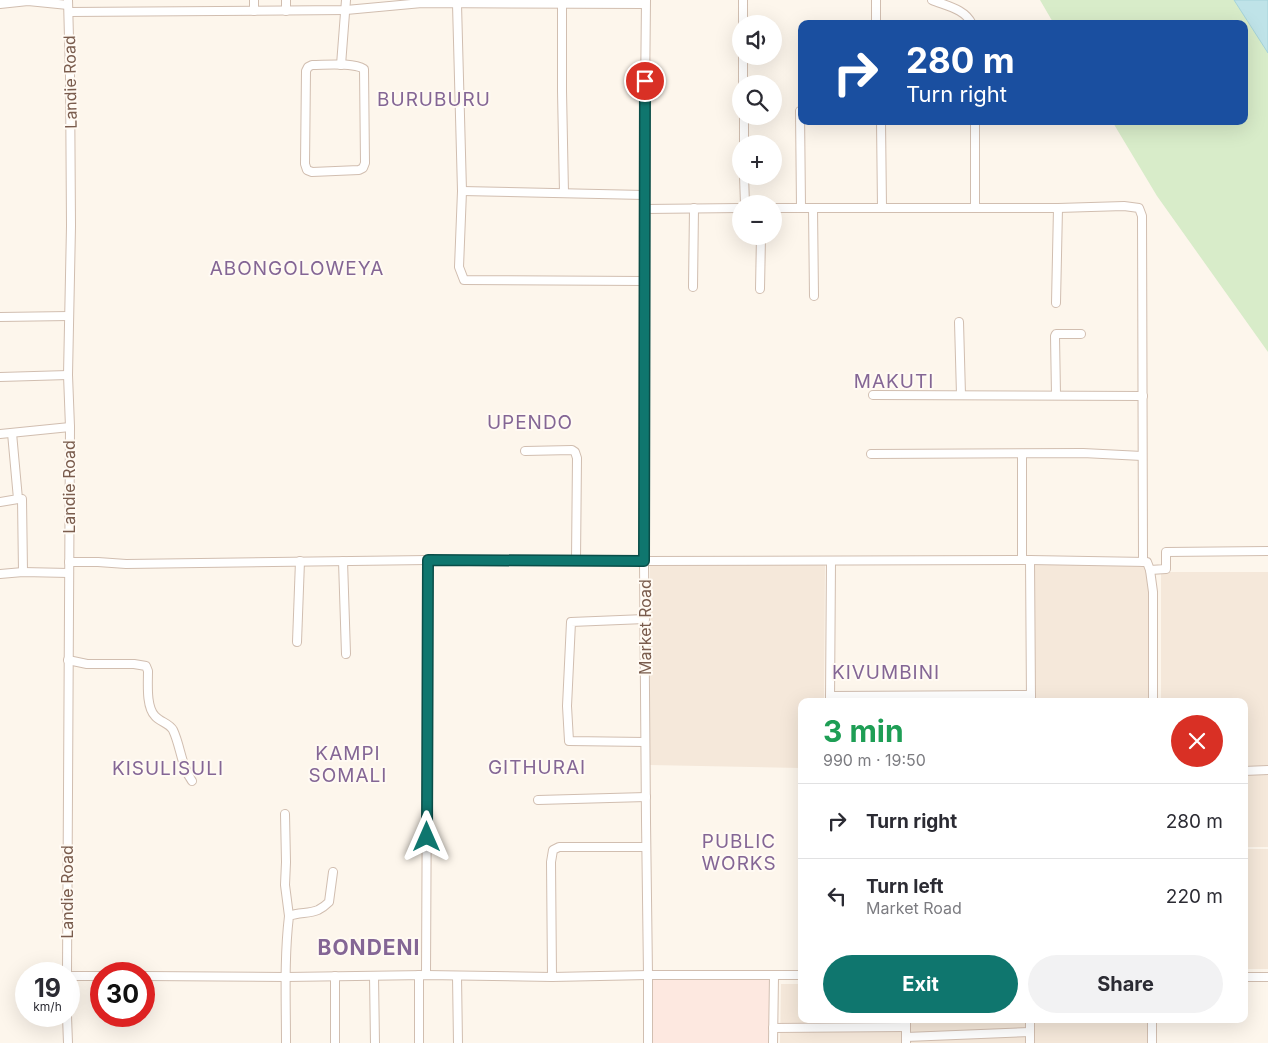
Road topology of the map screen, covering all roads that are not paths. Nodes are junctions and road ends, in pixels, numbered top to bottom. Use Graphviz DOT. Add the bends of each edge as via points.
graph roads {
  1 [pos="254,0"];
  2 [pos="286,0"];
  3 [pos="346,0"];
  4 [pos="742,0"];
  5 [pos="876,0"];
  6 [pos="932,0"];
  7 [pos="422,2"];
  8 [pos="492,2"];
  9 [pos="562,2"];
  10 [pos="645,2"];
  11 [pos="0,4"];
  12 [pos="457,4"];
  13 [pos="68,6"];
  14 [pos="346,10"];
  15 [pos="254,11"];
  16 [pos="286,11"];
  17 [pos="743,15"];
  18 [pos="876,20"];
  19 [pos="970,20"];
  20 [pos="341,65"];
  21 [pos="800,125"];
  22 [pos="881,125"];
  23 [pos="975,125"];
  24 [pos="462,191"];
  25 [pos="564,193"];
  26 [pos="644,195"];
  27 [pos="801,207"];
  28 [pos="694,208"];
  29 [pos="732,208"];
  30 [pos="782,208"];
  31 [pos="813,208"];
  32 [pos="882,208"];
  33 [pos="975,208"];
  34 [pos="1058,208"];
  35 [pos="645,209"];
  36 [pos="761,245"];
  37 [pos="644,280"];
  38 [pos="693,287"];
  39 [pos="760,289"];
  40 [pos="814,296"];
  41 [pos="1056,303"];
  42 [pos="69,316"];
  43 [pos="0,317"];
  44 [pos="960,322"];
  45 [pos="1081,334"];
  46 [pos="68,375"];
  47 [pos="0,377"];
  48 [pos="873,395"];
  49 [pos="961,395"];
  50 [pos="1056,395"];
  51 [pos="1143,396"];
  52 [pos="70,427"];
  53 [pos="12,432"];
  54 [pos="0,434"];
  55 [pos="525,451"];
  56 [pos="870,454"];
  57 [pos="1022,454"];
  58 [pos="1142,456"];
  59 [pos="18,499"];
  60 [pos="0,502"];
  61 [pos="1268,551"];
  62 [pos="428,560"];
  63 [pos="576,560"];
  64 [pos="1026,560"];
  65 [pos="300,561"];
  66 [pos="343,561"];
  67 [pos="644,561"];
  68 [pos="831,561"];
  69 [pos="69,562"];
  70 [pos="1143,562"];
  71 [pos="1158,569"];
  72 [pos="23,572"];
  73 [pos="69,573"];
  74 [pos="0,574"];
  75 [pos="645,619"];
  76 [pos="297,642"];
  77 [pos="346,654"];
  78 [pos="68,660"];
  79 [pos="830,698"];
  80 [pos="1000,698"];
  81 [pos="1031,698"];
  82 [pos="1153,698"];
  83 [pos="646,742"];
  84 [pos="1268,770"];
  85 [pos="1248,771"];
  86 [pos="192,781"];
  87 [pos="646,797"];
  88 [pos="538,800"];
  89 [pos="285,814"];
  90 [pos="646,847"];
  91 [pos="333,872"];
  92 [pos="289,916"];
  93 [pos="68,962"];
  94 [pos="423,975"];
  95 [pos="648,975"];
  96 [pos="155,976"];
  97 [pos="335,976"];
  98 [pos="374,976"];
  99 [pos="457,976"];
  100 [pos="774,976"];
  101 [pos="798,976"];
  102 [pos="286,977"];
  103 [pos="552,977"];
  104 [pos="1248,977"];
  105 [pos="1268,977"];
  106 [pos="906,1023"];
  107 [pos="1030,1023"];
  108 [pos="1152,1023"];
  109 [pos="67,1027"];
  110 [pos="773,1028"];
  111 [pos="906,1028"];
  112 [pos="1030,1032"];
  113 [pos="906,1040"];
  114 [pos="68,1043"];
  115 [pos="286,1043"];
  116 [pos="335,1043"];
  117 [pos="375,1043"];
  118 [pos="418,1043"];
  119 [pos="458,1043"];
  120 [pos="648,1043"];
  121 [pos="773,1043"];
  122 [pos="1030,1043"];
  123 [pos="1152,1043"];
  1 -- 15 [label="street"];
  2 -- 16 [label="street"];
  3 -- 14 [label="street"];
  4 -- 17 [label="street"];
  5 -- 18 [label="street"];
  6 -- 19 [label="street" via="966,14"];
  7 -- 12 [label="street"];
  7 -- 14 [label="street"];
  8 -- 9 [label="street"];
  8 -- 12 [label="street"];
  9 -- 10 [label="street"];
  9 -- 25 [label="street"];
  10 -- 26 [label="street, Market Road"];
  11 -- 13 [label="street" via="28,1"];
  12 -- 24 [label="street"];
  13 -- 15 [label="street"];
  13 -- 42 [label="street, Landie Road"];
  14 -- 16 [label="street"];
  14 -- 20 [label="street"];
  15 -- 16 [label="street"];
  20 -- 20 [label="street" via="364,69 365,163 359,170 312,172 305,164 306,71 312,65"];
  21 -- 27 [label="street"];
  22 -- 32 [label="street"];
  23 -- 33 [label="street"];
  24 -- 25 [label="street"];
  24 -- 37 [label="street" via="459,267 464,280"];
  25 -- 26 [label="street"];
  26 -- 35 [label="street, Market Road"];
  27 -- 30 [label="street"];
  27 -- 31 [label="street"];
  28 -- 29 [label="street"];
  28 -- 35 [label="street"];
  28 -- 38 [label="street"];
  31 -- 32 [label="street"];
  31 -- 40 [label="street"];
  32 -- 33 [label="street"];
  33 -- 34 [label="street"];
  34 -- 41 [label="street"];
  34 -- 51 [label="street" via="1139,208 1142,216"];
  35 -- 37 [label="street, Market Road"];
  36 -- 39 [label="street"];
  37 -- 67 [label="street, Market Road"];
  42 -- 43 [label="street"];
  42 -- 46 [label="street, Landie Road"];
  44 -- 49 [label="street"];
  45 -- 50 [label="street" via="1055,336"];
  46 -- 47 [label="street"];
  46 -- 52 [label="street, Landie Road"];
  48 -- 49 [label="street"];
  49 -- 50 [label="street"];
  50 -- 51 [label="street"];
  51 -- 58 [label="street"];
  52 -- 53 [label="street"];
  52 -- 69 [label="street, Landie Road"];
  53 -- 54 [label="street"];
  53 -- 59 [label="street"];
  55 -- 63 [label="street" via="575,452"];
  56 -- 57 [label="street"];
  57 -- 58 [label="street"];
  57 -- 64 [label="street"];
  58 -- 70 [label="street"];
  59 -- 60 [label="street"];
  59 -- 72 [label="street" via="22,499"];
  61 -- 71 [label="street" via="1166,552"];
  62 -- 63 [label="street"];
  62 -- 66 [label="street"];
  62 -- 94 [label="street"];
  63 -- 67 [label="street"];
  64 -- 68 [label="street"];
  64 -- 70 [label="street"];
  64 -- 81 [label="street"];
  65 -- 66 [label="street"];
  65 -- 69 [label="street"];
  65 -- 76 [label="street"];
  66 -- 77 [label="street"];
  67 -- 68 [label="street"];
  67 -- 75 [label="street, Market Road"];
  68 -- 79 [label="street"];
  69 -- 73 [label="street, Landie Road"];
  70 -- 71 [label="street"];
  71 -- 82 [label="street" via="1153,592"];
  72 -- 73 [label="street"];
  72 -- 74 [label="street"];
  73 -- 78 [label="street, Landie Road"];
  75 -- 83 [label="street, Market Road"];
  75 -- 83 [label="street" via="571,622 567,706 569,741"];
  78 -- 86 [label="street" via="87,664 146,666 150,709 156,718 172,729 184,768"];
  78 -- 93 [label="street, Landie Road"];
  79 -- 80 [label="street"];
  80 -- 81 [label="street"];
  83 -- 87 [label="street, Market Road"];
  84 -- 85 [label="street"];
  87 -- 88 [label="street"];
  87 -- 90 [label="street, Market Road"];
  89 -- 92 [label="street" via="285,885"];
  90 -- 95 [label="street, Market Road"];
  90 -- 103 [label="street" via="559,847 553,850"];
  91 -- 92 [label="street" via="329,902 320,910"];
  92 -- 102 [label="street"];
  94 -- 98 [label="street"];
  94 -- 99 [label="street"];
  94 -- 118 [label="street"];
  95 -- 100 [label="street"];
  95 -- 103 [label="street"];
  95 -- 120 [label="street, Market Road"];
  96 -- 102 [label="street"];
  97 -- 98 [label="street"];
  97 -- 102 [label="street"];
  97 -- 116 [label="street"];
  98 -- 117 [label="street"];
  99 -- 103 [label="street"];
  99 -- 119 [label="street"];
  100 -- 101 [label="street"];
  100 -- 110 [label="street"];
  102 -- 115 [label="street"];
  104 -- 105 [label="street"];
  106 -- 111 [label="street"];
  107 -- 112 [label="street"];
  108 -- 123 [label="street"];
  109 -- 114 [label="street"];
  110 -- 111 [label="street"];
  110 -- 121 [label="street"];
  111 -- 113 [label="street"];
  112 -- 113 [label="street"];
  112 -- 122 [label="street"];
}
